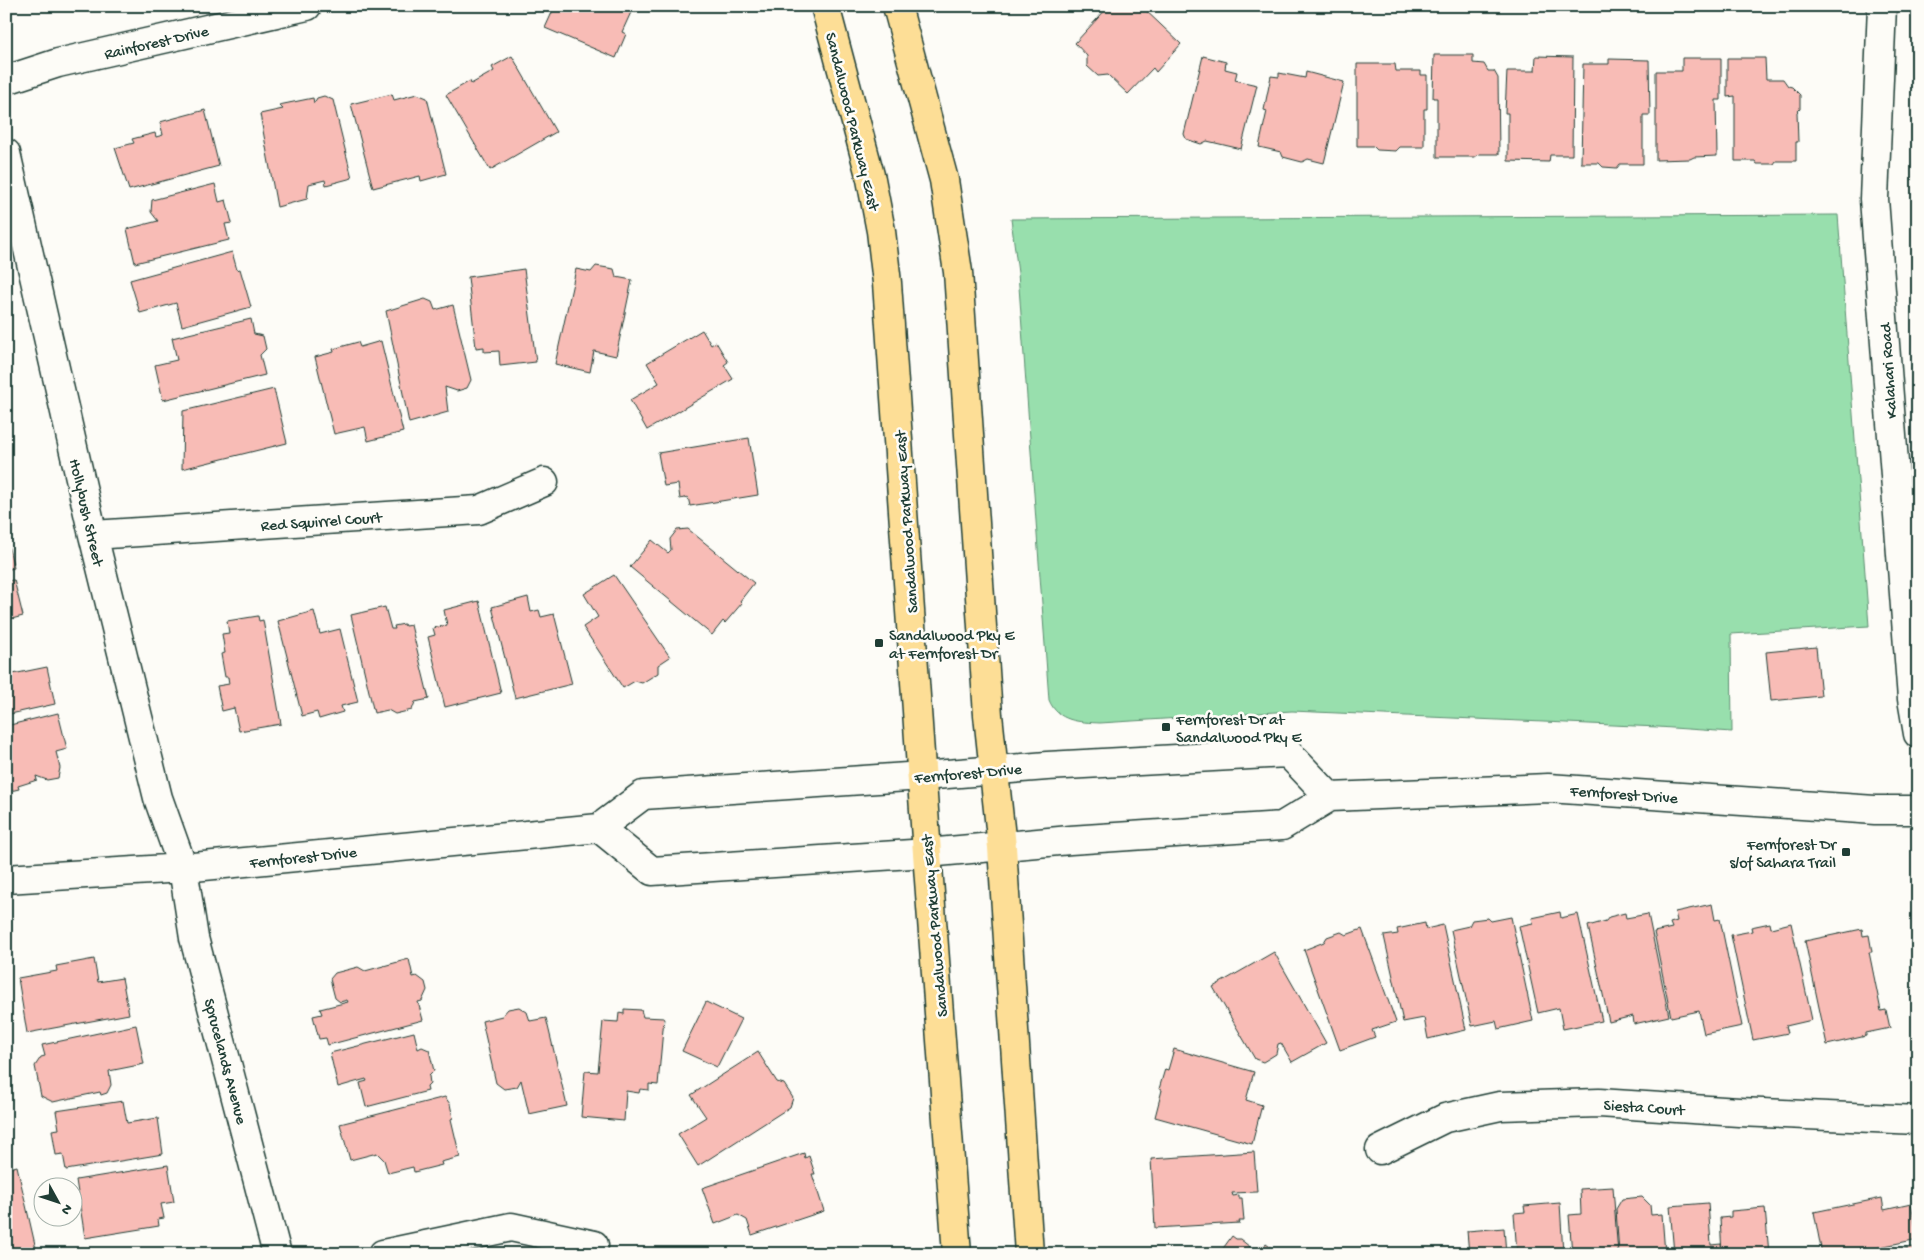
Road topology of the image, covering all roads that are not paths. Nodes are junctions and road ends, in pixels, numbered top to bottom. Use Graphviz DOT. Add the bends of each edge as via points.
graph roads {
  1 [pos="307,6"];
  2 [pos="825,6"];
  3 [pos="897,6"];
  4 [pos="1882,6"];
  5 [pos="6,80"];
  6 [pos="6,153"];
  7 [pos="544,482"];
  8 [pos="93,535"];
  9 [pos="1918,734"];
  10 [pos="993,770"];
  11 [pos="922,776"];
  12 [pos="1330,797"];
  13 [pos="1918,810"];
  14 [pos="599,828"];
  15 [pos="1002,847"];
  16 [pos="927,853"];
  17 [pos="183,868"];
  18 [pos="6,879"];
  19 [pos="1918,1120"];
  20 [pos="1380,1150"];
  21 [pos="594,1245"];
  22 [pos="277,1254"];
  23 [pos="383,1254"];
  24 [pos="957,1254"];
  25 [pos="1029,1254"];
  1 -- 5 [label="street, Rainforest Drive" via="58,63"];
  2 -- 11 [label="main road, Sandalwood Parkway East" via="871,179 888,283"];
  3 -- 10 [label="main road" via="944,180 958,272"];
  4 -- 9 [label="street, Kalahari Road" via="1874,198 1912,699"];
  6 -- 8 [label="street, Hollybush Street"];
  7 -- 8 [label="street, Red Squirrel Court" via="479,510"];
  8 -- 17 [label="street, Hollybush Street" via="158,798"];
  10 -- 11 [label="street, Fernforest Drive"];
  10 -- 12 [label="street, Fernforest Drive" via="1288,753"];
  10 -- 15 [label="main road"];
  11 -- 14 [label="street, Fernforest Drive" via="643,795"];
  11 -- 16 [label="main road, Sandalwood Parkway East"];
  12 -- 13 [label="street, Fernforest Drive" via="1548,788 1875,810"];
  12 -- 15 [label="street, Fernforest Drive" via="1282,826"];
  14 -- 16 [label="street, Fernforest Drive" via="652,871"];
  14 -- 17 [label="street, Fernforest Drive"];
  15 -- 16 [label="street, Fernforest Drive"];
  15 -- 25 [label="main road"];
  16 -- 24 [label="main road, Sandalwood Parkway East"];
  17 -- 18 [label="street, Fernforest Drive"];
  17 -- 22 [label="street, Sprucelands Avenue" via="194,938"];
  19 -- 20 [label="street, Siesta Court" via="1599,1103 1500,1106 1445,1118"];
  21 -- 23 [label="street" via="511,1227"];
}
